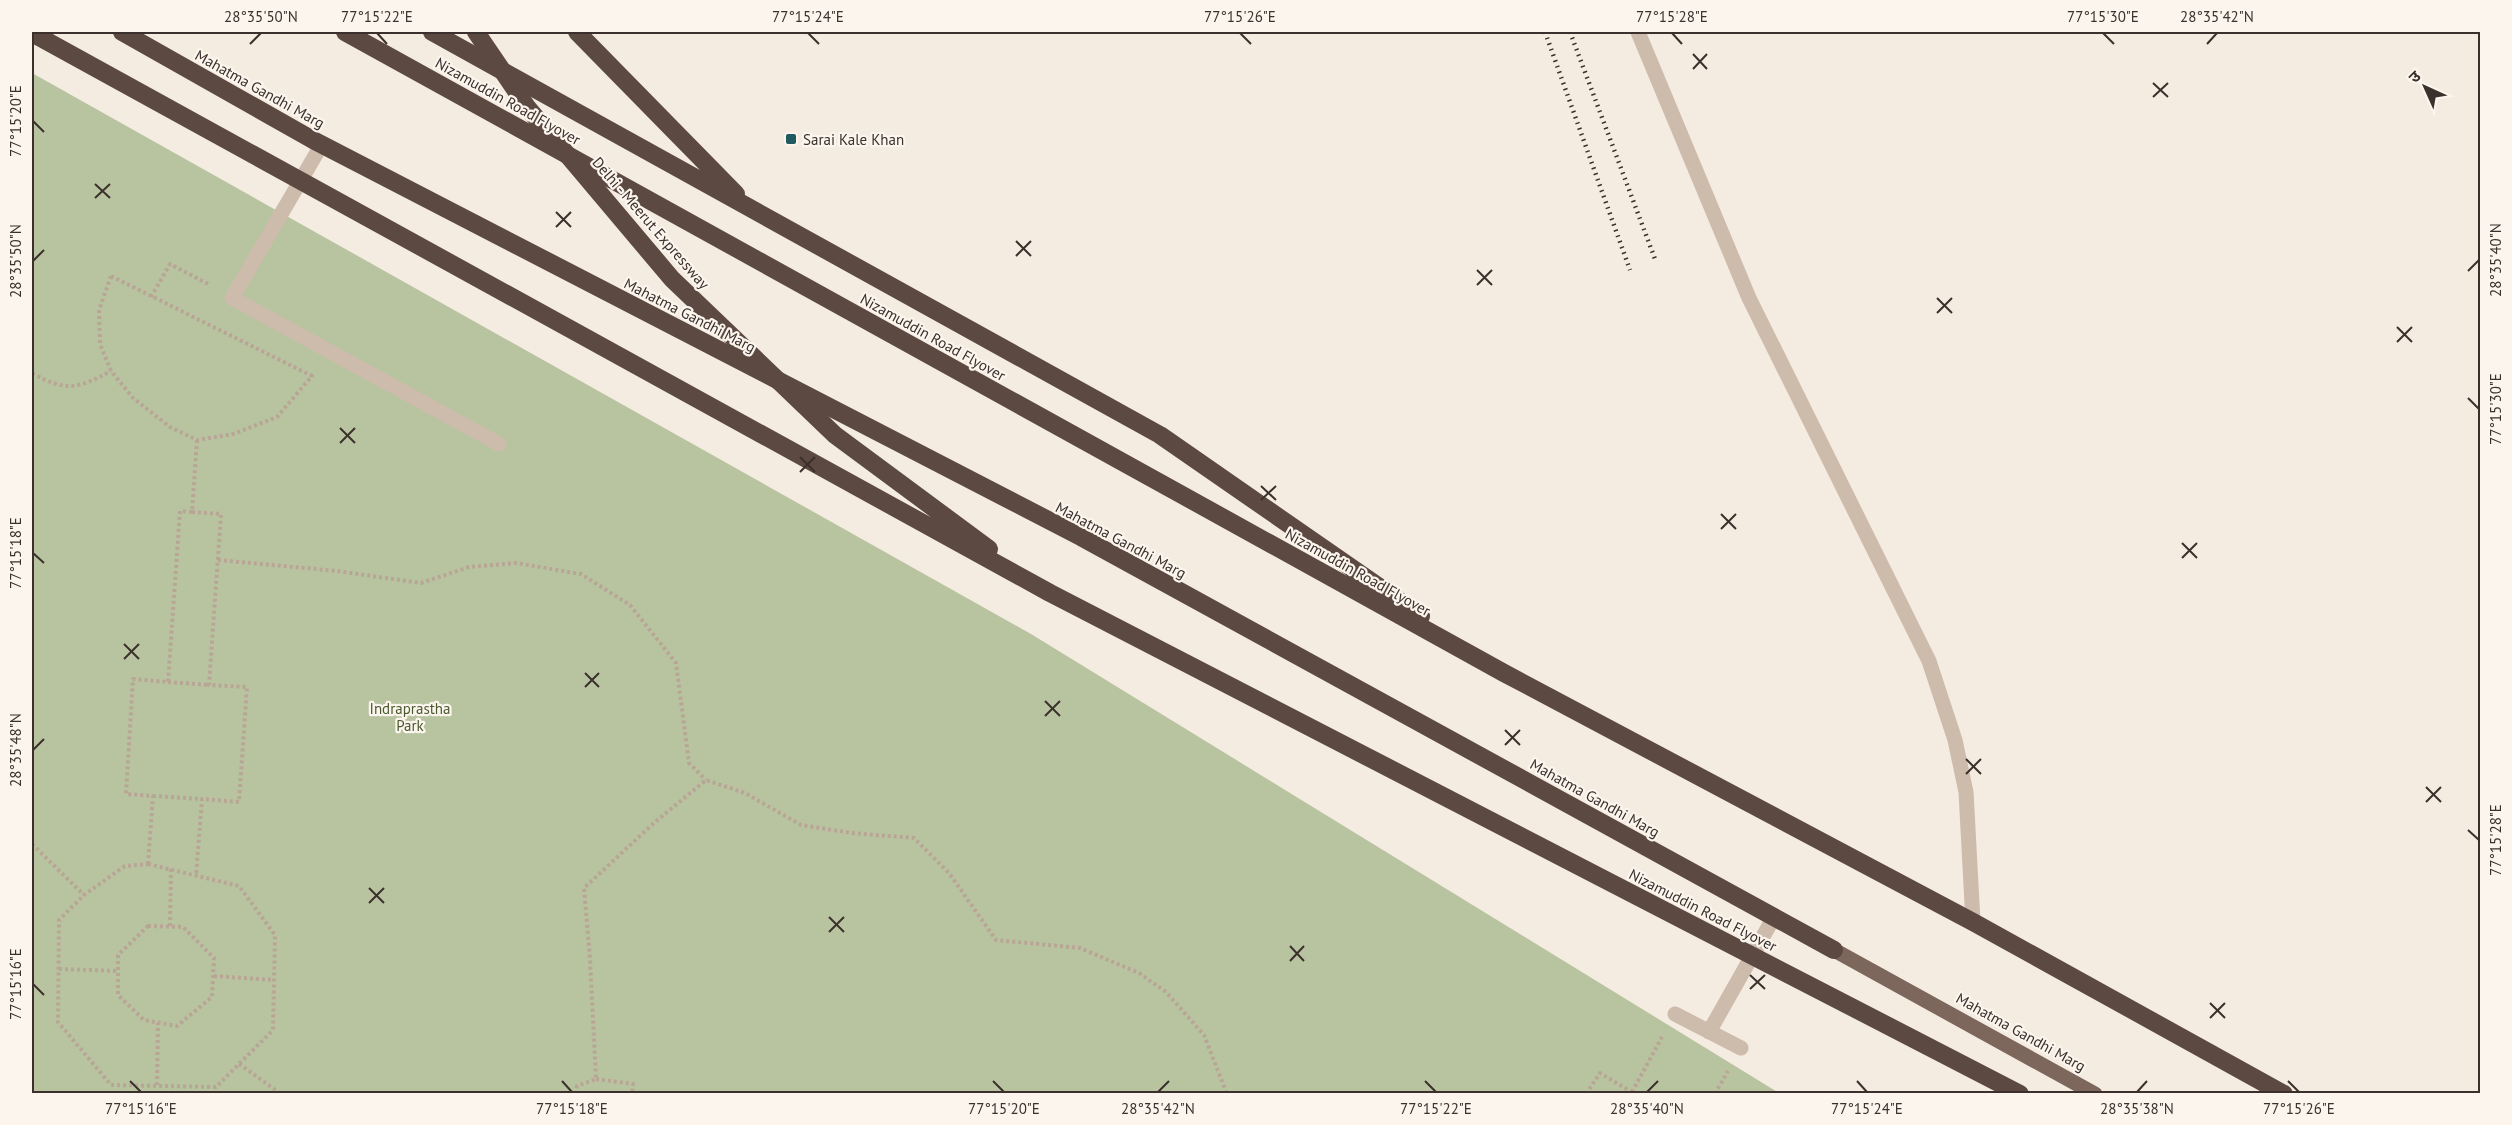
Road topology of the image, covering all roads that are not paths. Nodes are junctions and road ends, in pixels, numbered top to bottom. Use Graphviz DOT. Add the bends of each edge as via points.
graph roads {
  1 [pos="122,32"];
  2 [pos="345,32"];
  3 [pos="432,32"];
  4 [pos="476,32"];
  5 [pos="577,32"];
  6 [pos="1638,32"];
  7 [pos="32,33"];
  8 [pos="321,144"];
  9 [pos="750,208"];
  10 [pos="499,444"];
  11 [pos="1050,593"];
  12 [pos="1504,673"];
  13 [pos="1774,917"];
  14 [pos="1973,922"];
  15 [pos="1834,950"];
  16 [pos="1675,1014"];
  17 [pos="1709,1032"];
  18 [pos="1741,1048"];
  19 [pos="2020,1094"];
  20 [pos="2095,1094"];
  21 [pos="2284,1094"];
  1 -- 8 [label="highway, Mahatma Gandhi Marg"];
  2 -- 12 [label="highway, Nizamuddin Road Flyover, bridge"];
  3 -- 9 [label="highway"];
  4 -- 11 [label="highway, Delhi - Meerut Expressway, bridge" via="527,107 672,279 835,435"];
  5 -- 9 [label="highway"];
  6 -- 14 [label="street" via="1749,298 1929,661 1955,740 1966,792"];
  7 -- 11 [label="highway, bridge"];
  8 -- 10 [label="street" via="232,298"];
  8 -- 13 [label="highway, Mahatma Gandhi Marg" via="1081,537"];
  9 -- 12 [label="highway" via="1160,435"];
  11 -- 19 [label="highway, Nizamuddin Road Flyover, bridge"];
  12 -- 14 [label="highway"];
  13 -- 15 [label="highway, Mahatma Gandhi Marg"];
  13 -- 17 [label="street"];
  14 -- 21 [label="highway"];
  15 -- 20 [label="main road, Mahatma Gandhi Marg"];
  16 -- 17 [label="street"];
  17 -- 18 [label="street"];
}
